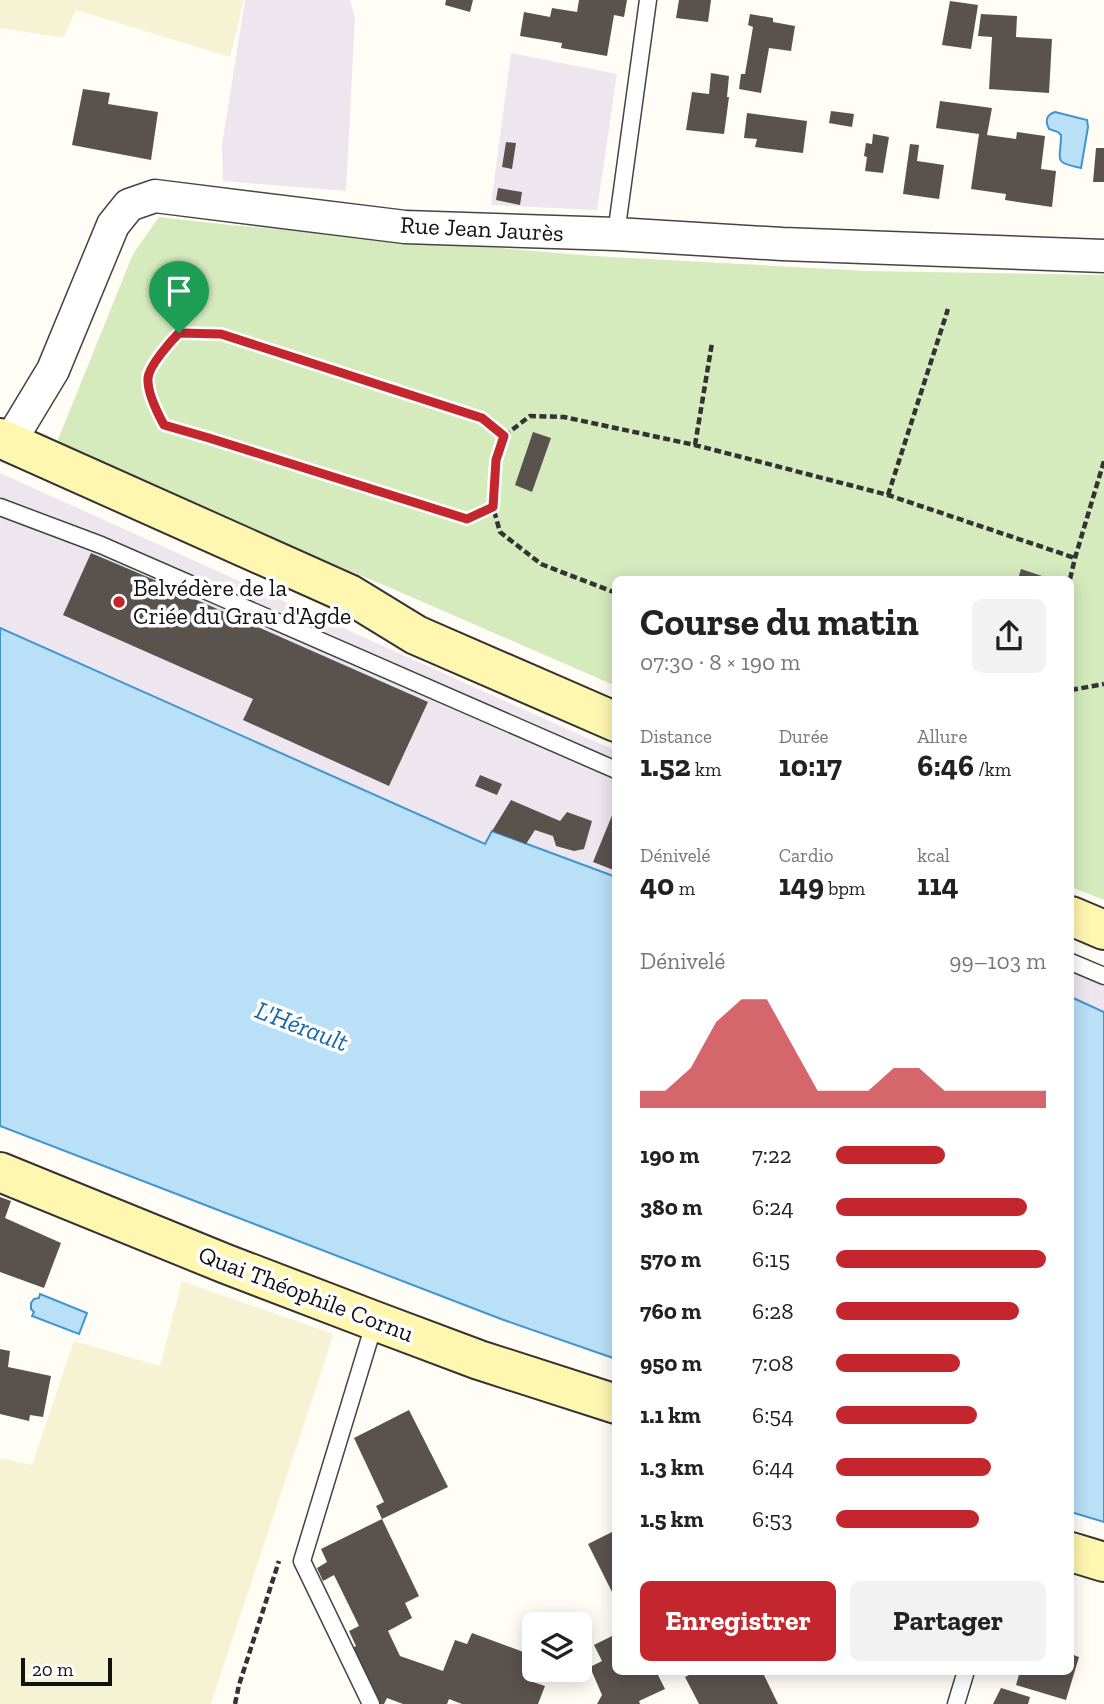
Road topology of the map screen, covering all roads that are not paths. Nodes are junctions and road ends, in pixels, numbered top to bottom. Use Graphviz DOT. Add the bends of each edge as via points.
graph roads {
  1 [pos="648,0"];
  2 [pos="616,234"];
  3 [pos="1104,256"];
  4 [pos="5,441"];
  5 [pos="0,507"];
  6 [pos="612,720"];
  7 [pos="612,768"];
  8 [pos="1074,917"];
  9 [pos="1104,930"];
  10 [pos="1074,963"];
  11 [pos="1104,976"];
  12 [pos="0,1172"];
  13 [pos="375,1321"];
  14 [pos="612,1403"];
  15 [pos="1074,1553"];
  16 [pos="1104,1562"];
  17 [pos="965,1675"];
  18 [pos="372,1704"];
  19 [pos="956,1704"];
  1 -- 2 [label="lane"];
  2 -- 3 [label="street, Rue Jean Jaurès"];
  2 -- 4 [label="street, Rue Jean Jaurès" via="405,227 155,196 130,205 113,225 53,370"];
  4 -- 6 [label="street" via="349,594 416,635"];
  5 -- 7 [label="lane" via="101,545"];
  8 -- 9 [label="street"];
  10 -- 11 [label="lane"];
  12 -- 13 [label="street, Quai Théophile Cornu"];
  13 -- 14 [label="street, Quai Théophile Cornu"];
  13 -- 18 [label="lane" via="302,1561"];
  15 -- 16 [label="street"];
  17 -- 19 [label="lane"];
}
